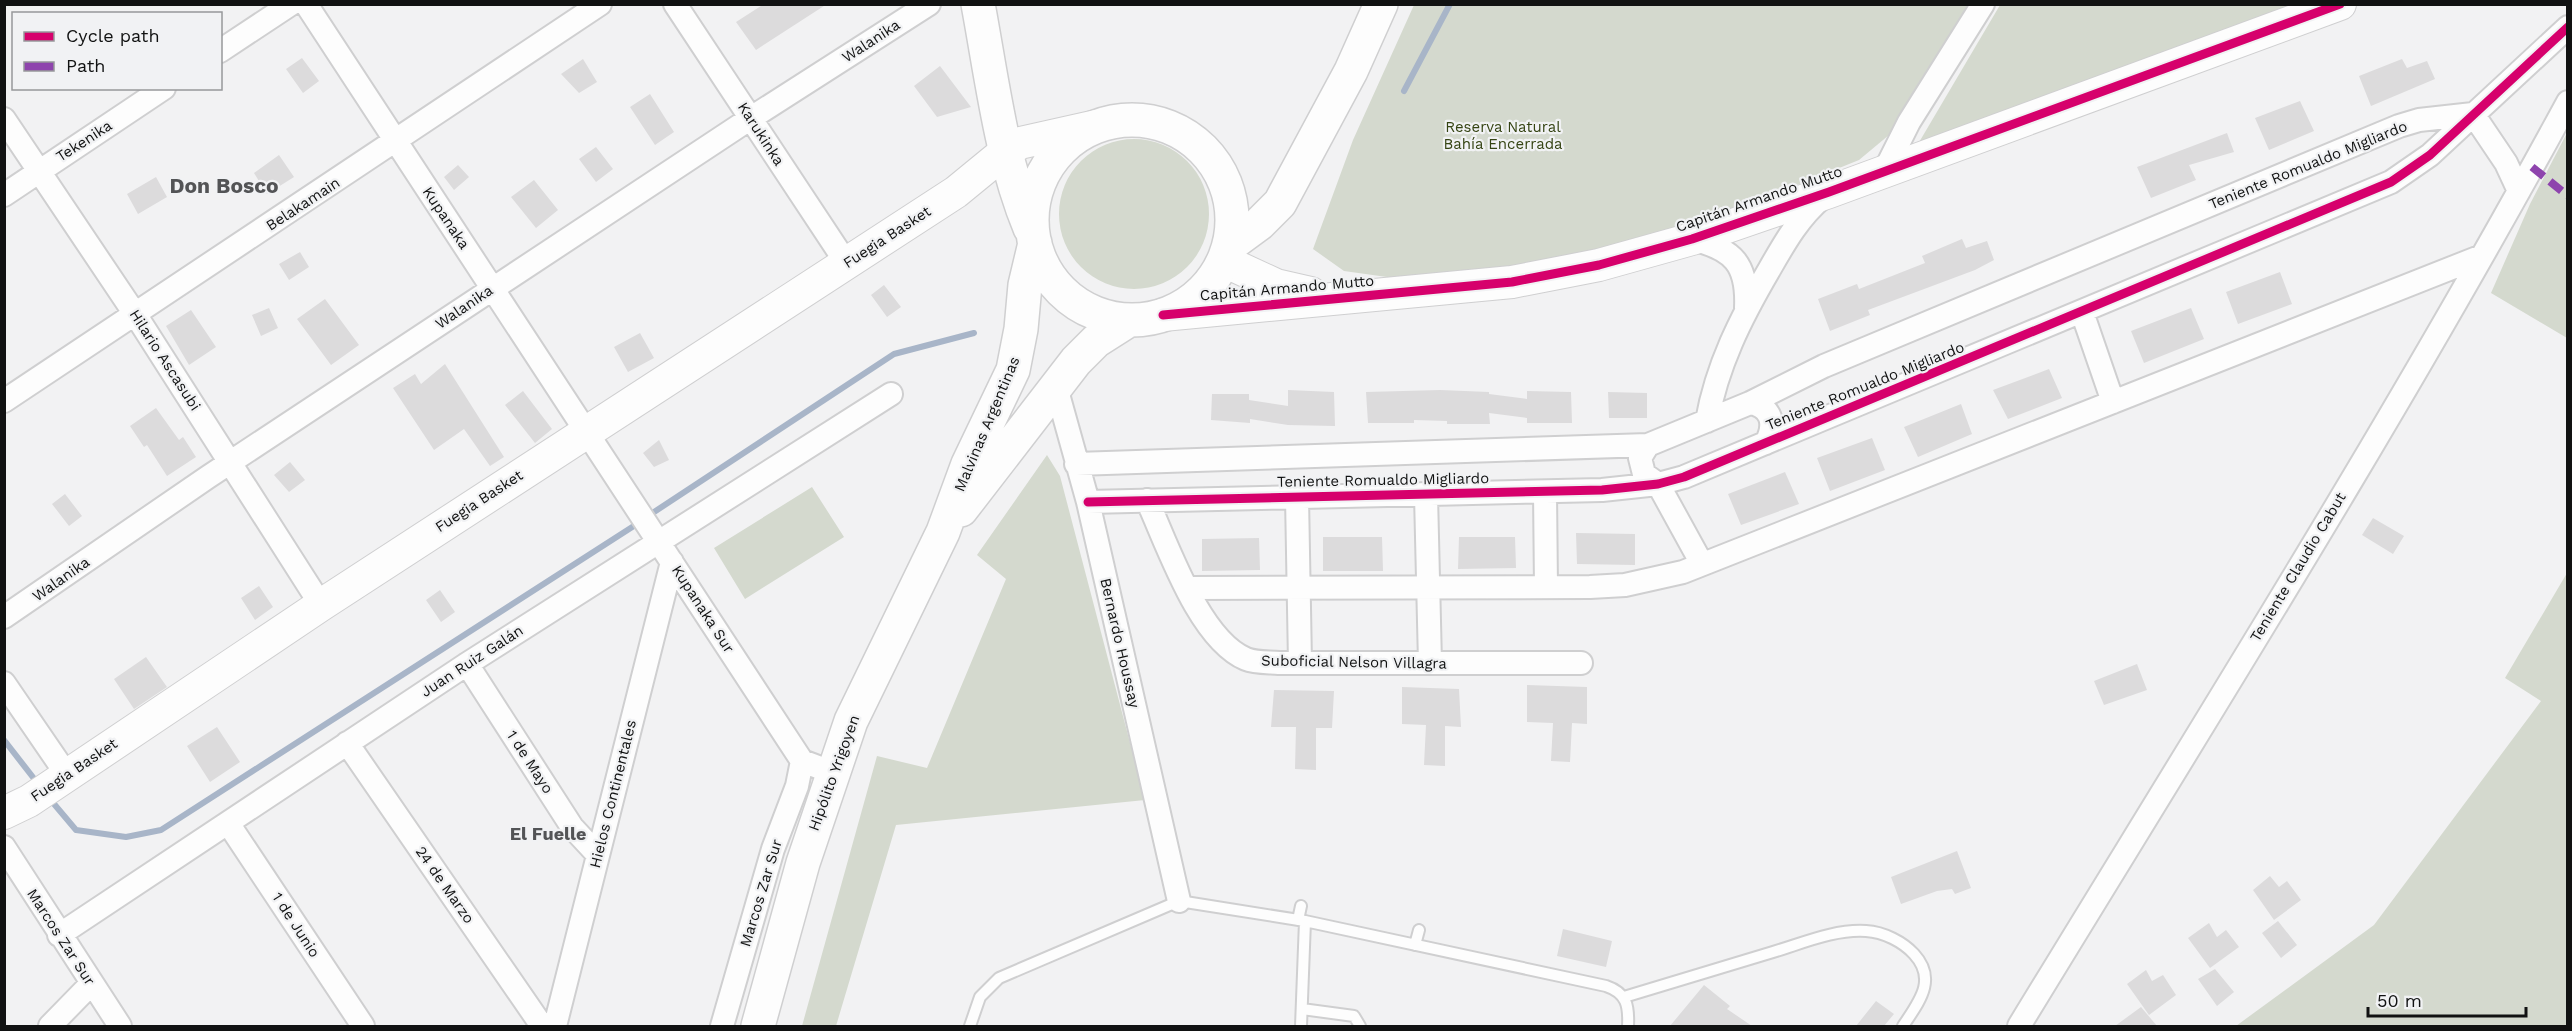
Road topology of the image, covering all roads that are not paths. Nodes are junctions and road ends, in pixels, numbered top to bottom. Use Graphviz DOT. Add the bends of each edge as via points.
graph roads {
  1 [pos="291,4"];
  2 [pos="306,4"];
  3 [pos="600,4"];
  4 [pos="675,4"];
  5 [pos="929,4"];
  6 [pos="978,4"];
  7 [pos="1381,4"];
  8 [pos="1983,4"];
  9 [pos="2340,4"];
  10 [pos="2568,27"];
  11 [pos="222,50"];
  12 [pos="161,90"];
  13 [pos="2568,102"];
  14 [pos="2473,114"];
  15 [pos="4,118"];
  16 [pos="751,118"];
  17 [pos="1096,126"];
  18 [pos="396,143"];
  19 [pos="1009,164"];
  20 [pos="40,171"];
  21 [pos="1884,172"];
  22 [pos="2519,191"];
  23 [pos="1829,192"];
  24 [pos="4,195"];
  25 [pos="1034,239"];
  26 [pos="1692,239"];
  27 [pos="1226,253"];
  28 [pos="2482,256"];
  29 [pos="847,264"];
  30 [pos="494,288"];
  31 [pos="1348,297"];
  32 [pos="1746,308"];
  33 [pos="2082,312"];
  34 [pos="135,314"];
  35 [pos="1162,315"];
  36 [pos="1129,320"];
  37 [pos="1056,387"];
  38 [pos="891,394"];
  39 [pos="4,400"];
  40 [pos="2113,402"];
  41 [pos="1750,403"];
  42 [pos="1707,421"];
  43 [pos="585,431"];
  44 [pos="1766,443"];
  45 [pos="1648,445"];
  46 [pos="230,463"];
  47 [pos="1076,464"];
  48 [pos="1658,484"];
  49 [pos="1545,492"];
  50 [pos="1426,495"];
  51 [pos="1297,497"];
  52 [pos="1147,500"];
  53 [pos="1088,502"];
  54 [pos="943,532"];
  55 [pos="654,534"];
  56 [pos="672,562"];
  57 [pos="1702,564"];
  58 [pos="1546,587"];
  59 [pos="1188,588"];
  60 [pos="1299,588"];
  61 [pos="1428,588"];
  62 [pos="321,604"];
  63 [pos="4,618"];
  64 [pos="1300,663"];
  65 [pos="1430,663"];
  66 [pos="1581,663"];
  67 [pos="467,664"];
  68 [pos="4,683"];
  69 [pos="347,743"];
  70 [pos="817,767"];
  71 [pos="67,775"];
  72 [pos="17,807"];
  73 [pos="228,823"];
  74 [pos="4,847"];
  75 [pos="598,855"];
  76 [pos="1179,901"];
  77 [pos="1301,906"];
  78 [pos="1301,920"];
  79 [pos="1419,930"];
  80 [pos="58,935"];
  81 [pos="1415,945"];
  82 [pos="91,984"];
  83 [pos="1624,997"];
  84 [pos="1302,1009"];
  85 [pos="50,1026"];
  86 [pos="120,1026"];
  87 [pos="363,1026"];
  88 [pos="542,1026"];
  89 [pos="555,1026"];
  90 [pos="722,1026"];
  91 [pos="758,1026"];
  92 [pos="970,1026"];
  93 [pos="1301,1026"];
  94 [pos="1360,1026"];
  95 [pos="1628,1026"];
  96 [pos="1903,1026"];
  97 [pos="2019,1026"];
  1 -- 11 [label="street"];
  2 -- 18 [label="street, Kupanaka"];
  3 -- 18 [label="street, Belakamain"];
  4 -- 16 [label="street, Karukinka"];
  5 -- 16 [label="street, Walanika"];
  6 -- 19 [label="main road"];
  7 -- 27 [label="main road" via="1351,71 1280,203"];
  8 -- 21 [label="street"];
  9 -- 21 [label="street, Capitán Armando Mutto"];
  10 -- 14 [label="street, Teniente Romualdo Migliardo"];
  12 -- 20 [label="street, Tekenika"];
  13 -- 22 [label="street, Teniente Claudio Cabut"];
  14 -- 22 [label="street" via="2506,163"];
  14 -- 33 [label="street, Teniente Romualdo Migliardo" via="2430,155 2391,182"];
  14 -- 41 [label="street, Teniente Romualdo Migliardo" via="2399,126 1824,366"];
  15 -- 20 [label="street, Hilario Ascasubi"];
  16 -- 29 [label="street, Karukinka"];
  16 -- 30 [label="street, Walanika"];
  17 -- 19 [label="street, Fuegia Basket" via="1020,143"];
  17 -- 25 [label="main road" via="1073,139 1053,159 1040,182 1033,208"];
  17 -- 27 [label="main road" via="1123,120 1151,121 1177,130 1200,145 1217,166 1229,192 1233,219"];
  18 -- 30 [label="street, Kupanaka"];
  18 -- 34 [label="street, Belakamain"];
  19 -- 25 [label="main road"];
  19 -- 29 [label="street, Fuegia Basket" via="956,192"];
  20 -- 24 [label="street, Tekenika"];
  20 -- 34 [label="street, Hilario Ascasubi"];
  21 -- 23 [label="street, Capitán Armando Mutto"];
  22 -- 28 [label="street, Teniente Claudio Cabut"];
  23 -- 26 [label="street, Capitán Armando Mutto"];
  23 -- 32 [label="street" via="1796,225"];
  25 -- 36 [label="main road" via="1042,264 1066,295 1085,308"];
  25 -- 54 [label="main road, Malvinas Argentinas" via="1012,370 968,464"];
  26 -- 31 [label="street, Capitán Armando Mutto" via="1557,275"];
  26 -- 32 [label="street" via="1729,253 1741,267 1747,285"];
  27 -- 31 [label="street, Capitán Armando Mutto" via="1285,288"];
  27 -- 35 [label="main road" via="1209,284 1188,303"];
  28 -- 40 [label="street"];
  28 -- 97 [label="street, Teniente Claudio Cabut" via="2280,598"];
  29 -- 43 [label="street, Fuegia Basket"];
  30 -- 43 [label="street, Kupanaka"];
  30 -- 46 [label="street, Walanika"];
  31 -- 35 [label="street, Capitán Armando Mutto"];
  32 -- 42 [label="street" via="1721,363"];
  33 -- 40 [label="street"];
  33 -- 44 [label="street, Teniente Romualdo Migliardo"];
  34 -- 39 [label="street, Belakamain"];
  34 -- 46 [label="street, Hilario Ascasubi"];
  35 -- 36 [label="main road"];
  36 -- 37 [label="main road" via="1096,341"];
  37 -- 47 [label="street, Bernardo Houssay"];
  37 -- 54 [label="main road"];
  38 -- 55 [label="street, Juan Ruiz Galán"];
  40 -- 57 [label="street"];
  41 -- 42 [label="street, Teniente Romualdo Migliardo"];
  41 -- 44 [label="street" via="1770,415 1772,431"];
  42 -- 45 [label="street, Teniente Romualdo Migliardo"];
  43 -- 55 [label="street, Kupanaka Sur"];
  43 -- 62 [label="street, Fuegia Basket"];
  44 -- 48 [label="street, Teniente Romualdo Migliardo"];
  45 -- 47 [label="street, Teniente Romualdo Migliardo"];
  45 -- 48 [label="street" via="1642,451 1640,466 1649,480"];
  46 -- 62 [label="street, Hilario Ascasubi"];
  46 -- 63 [label="street, Walanika"];
  47 -- 53 [label="street, Bernardo Houssay"];
  48 -- 49 [label="street, Teniente Romualdo Migliardo"];
  48 -- 57 [label="street"];
  49 -- 50 [label="street, Teniente Romualdo Migliardo"];
  49 -- 58 [label="street"];
  50 -- 51 [label="street, Teniente Romualdo Migliardo"];
  50 -- 61 [label="street"];
  51 -- 52 [label="street, Teniente Romualdo Migliardo"];
  51 -- 60 [label="street"];
  52 -- 53 [label="street, Teniente Romualdo Migliardo"];
  52 -- 59 [label="street, Suboficial Nelson Villagra"];
  53 -- 76 [label="street, Bernardo Houssay"];
  54 -- 70 [label="main road, Hipólito Yrigoyen" via="850,722"];
  55 -- 56 [label="street, Kupanaka Sur"];
  55 -- 67 [label="street, Juan Ruiz Galán"];
  56 -- 70 [label="street, Kupanaka Sur"];
  56 -- 75 [label="street, Hielos Continentales"];
  57 -- 58 [label="street" via="1655,580 1625,585"];
  58 -- 61 [label="street"];
  59 -- 60 [label="street"];
  59 -- 64 [label="street, Suboficial Nelson Villagra" via="1207,625 1229,649 1248,660"];
  60 -- 61 [label="street"];
  60 -- 64 [label="street"];
  61 -- 65 [label="street"];
  62 -- 71 [label="street, Fuegia Basket"];
  64 -- 65 [label="street, Suboficial Nelson Villagra"];
  65 -- 66 [label="street, Suboficial Nelson Villagra"];
  67 -- 69 [label="street, Juan Ruiz Galán"];
  67 -- 75 [label="street, 1 de Mayo" via="572,827"];
  68 -- 71 [label="street"];
  69 -- 73 [label="street, Juan Ruiz Galán"];
  69 -- 88 [label="street, 24 de Marzo"];
  70 -- 90 [label="street, Marcos Zar Sur" via="797,786 773,849"];
  70 -- 91 [label="main road, Hipólito Yrigoyen" via="803,863"];
  71 -- 72 [label="street, Fuegia Basket"];
  73 -- 80 [label="street, Juan Ruiz Galán"];
  73 -- 87 [label="street, 1 de Junio"];
  74 -- 80 [label="street, Marcos Zar Sur"];
  75 -- 89 [label="street, Hielos Continentales"];
  76 -- 78 [label="lane"];
  76 -- 92 [label="lane" via="999,978 980,997"];
  77 -- 78 [label="lane"];
  78 -- 81 [label="lane"];
  78 -- 84 [label="lane"];
  79 -- 81 [label="lane"];
  80 -- 82 [label="street, Marcos Zar Sur"];
  81 -- 83 [label="lane" via="1606,986"];
  82 -- 85 [label="street"];
  82 -- 86 [label="street, Marcos Zar Sur"];
  83 -- 95 [label="lane"];
  83 -- 96 [label="lane" via="1828,935 1869,931 1906,946 1923,967 1925,992"];
  84 -- 93 [label="lane"];
  84 -- 94 [label="lane" via="1354,1016"];
}
